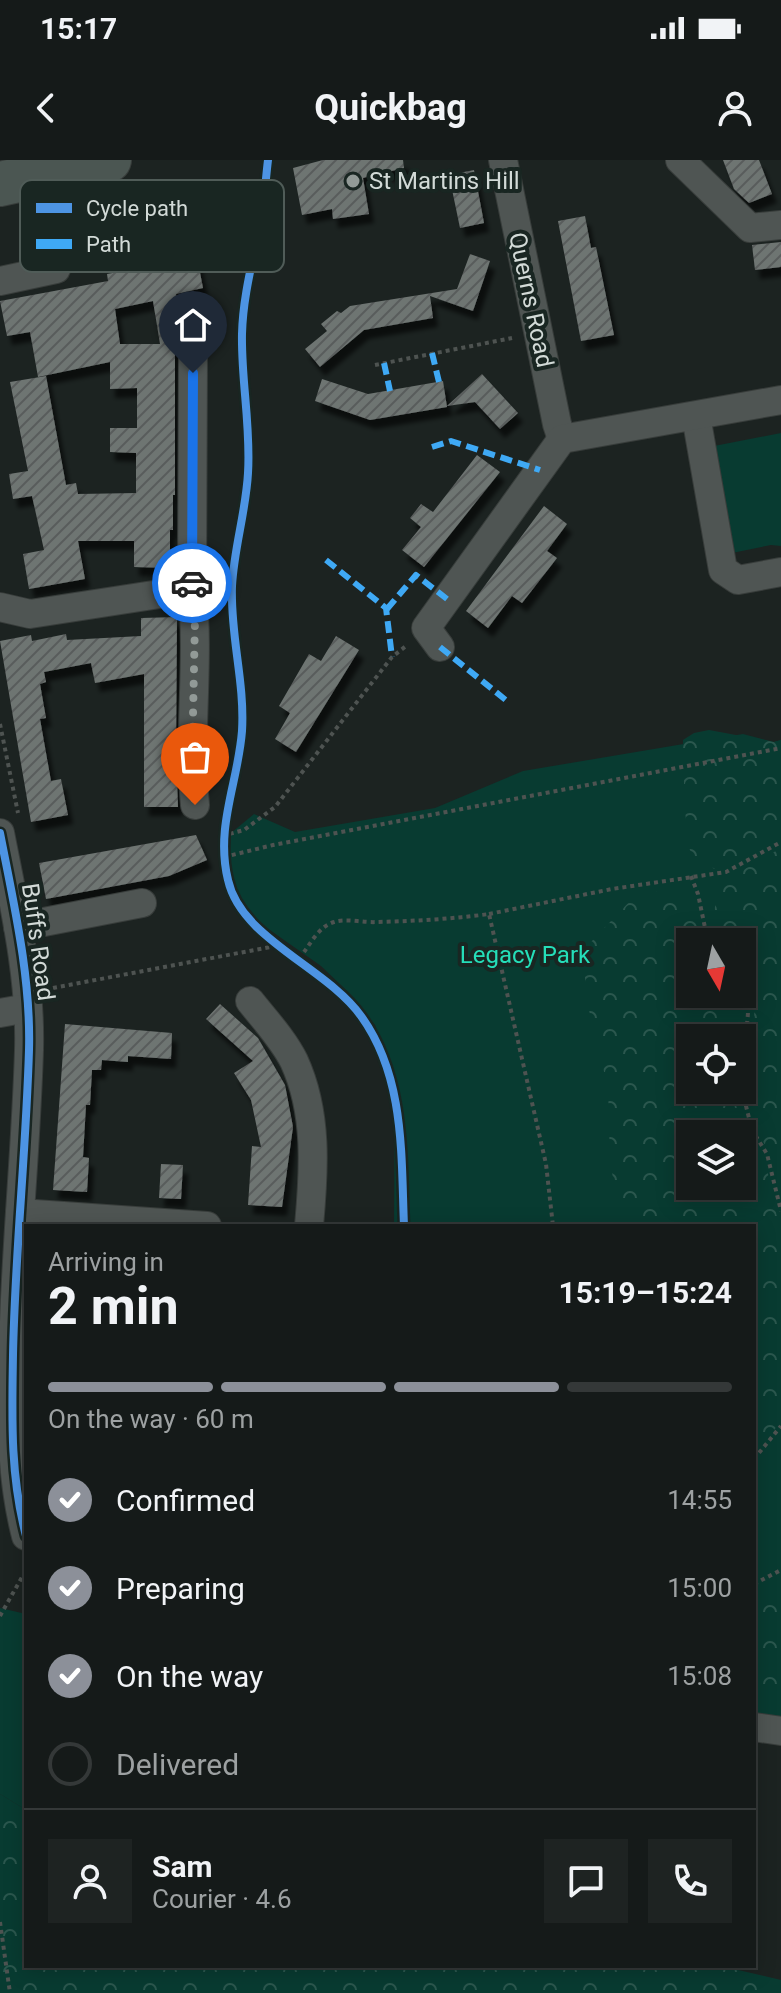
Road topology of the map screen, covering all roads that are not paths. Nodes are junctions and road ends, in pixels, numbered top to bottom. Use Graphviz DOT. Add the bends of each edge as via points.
graph roads {
  1 [pos="109,160"];
  2 [pos="503,160"];
  3 [pos="680,160"];
  4 [pos="0,184"];
  5 [pos="781,225"];
  6 [pos="22,272"];
  7 [pos="0,281"];
  8 [pos="193,349"];
  9 [pos="781,400"];
  10 [pos="696,416"];
  11 [pos="562,439"];
  12 [pos="781,572"];
  13 [pos="192,589"];
  14 [pos="0,607"];
  15 [pos="433,638"];
  16 [pos="195,805"];
  17 [pos="0,833"];
  18 [pos="142,903"];
  19 [pos="18,927"];
  20 [pos="37,999"];
  21 [pos="250,1001"];
  22 [pos="0,1013"];
  23 [pos="20,1213"];
  24 [pos="178,1224"];
  25 [pos="309,1224"];
  26 [pos="7,1279"];
  27 [pos="13,1481"];
  28 [pos="24,1528"];
  29 [pos="756,1727"];
  30 [pos="781,1731"];
  1 -- 4 [label="main road"];
  2 -- 11 [label="street, Querns Road"];
  3 -- 5 [label="street" via="750,228"];
  6 -- 7 [label="street"];
  8 -- 13 [label="street"];
  9 -- 10 [label="street"];
  10 -- 11 [label="street"];
  10 -- 12 [label="street" via="723,570 738,580"];
  11 -- 15 [label="street"];
  13 -- 14 [label="street" via="30,614"];
  13 -- 16 [label="street"];
  17 -- 19 [label="street, Buffs Road"];
  18 -- 19 [label="street"];
  19 -- 20 [label="street, Buffs Road"];
  20 -- 22 [label="street"];
  20 -- 23 [label="street, Buffs Road"];
  21 -- 25 [label="street" via="280,1039 304,1086 314,1170"];
  23 -- 24 [label="street"];
  23 -- 26 [label="street, Buffs Road"];
  26 -- 27 [label="street, Buffs Road"];
  27 -- 28 [label="street, Buffs Road"];
  29 -- 30 [label="street"];
}
